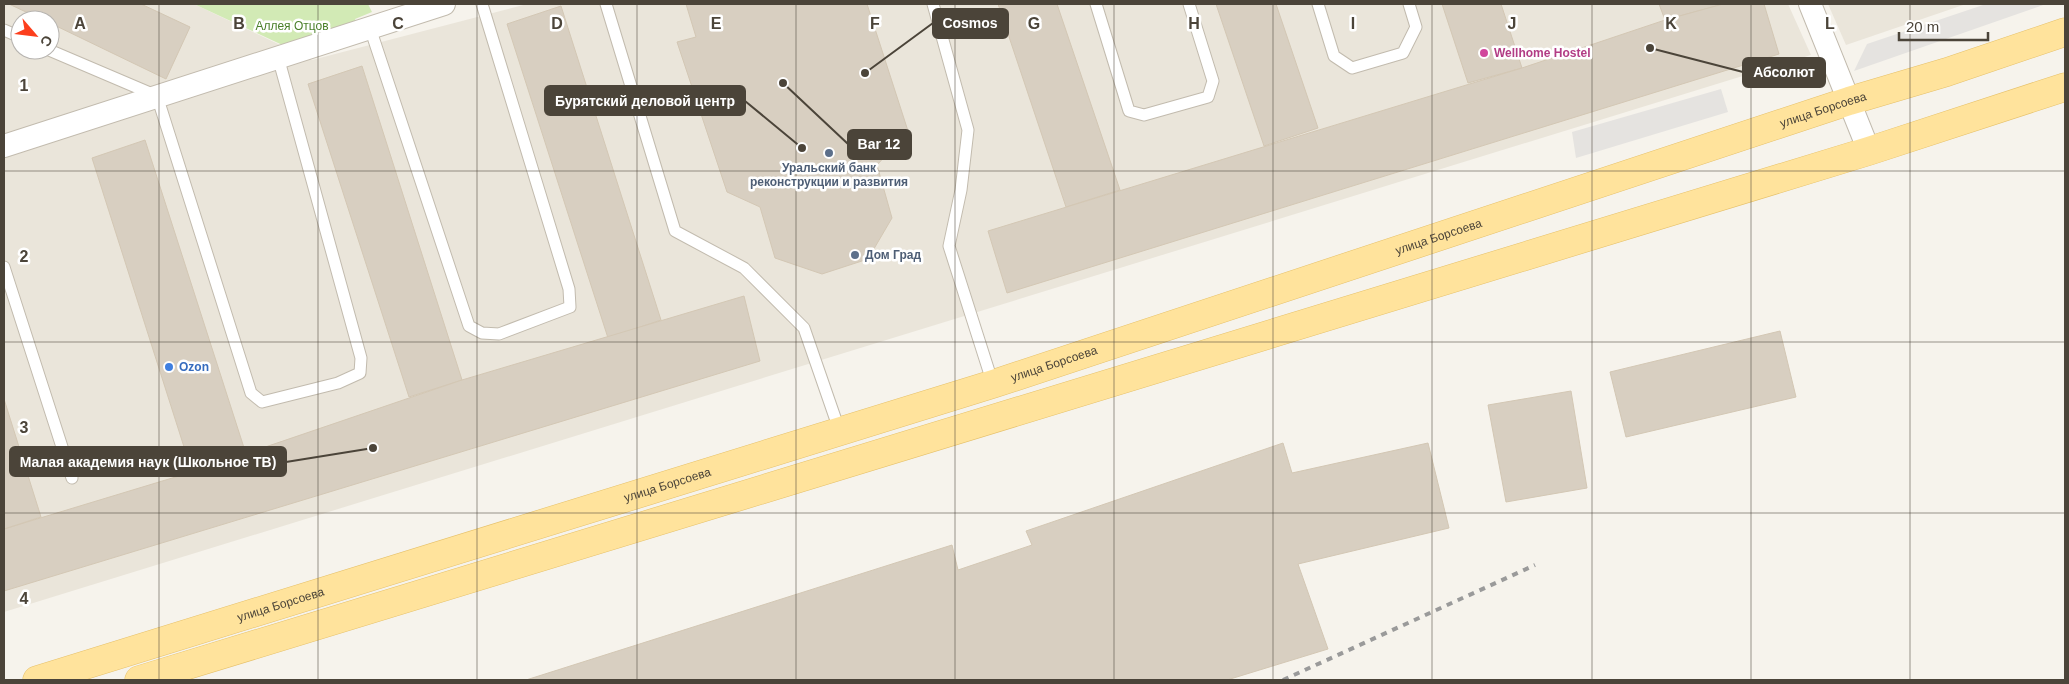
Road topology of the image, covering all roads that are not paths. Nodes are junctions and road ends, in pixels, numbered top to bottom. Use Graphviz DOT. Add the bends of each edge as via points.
graph roads {
  1 [pos="444,4"];
  2 [pos="482,4"];
  3 [pos="606,4"];
  4 [pos="933,4"];
  5 [pos="1096,4"];
  6 [pos="1189,4"];
  7 [pos="1318,4"];
  8 [pos="1409,4"];
  9 [pos="1810,4"];
  10 [pos="370,28"];
  11 [pos="2065,32"];
  12 [pos="60,55"];
  13 [pos="278,58"];
  14 [pos="2065,88"];
  15 [pos="157,96"];
  16 [pos="1849,101"];
  17 [pos="4,146"];
  18 [pos="1869,151"];
  19 [pos="4,267"];
  20 [pos="993,384"];
  21 [pos="840,432"];
  22 [pos="72,478"];
  23 [pos="37,680"];
  24 [pos="139,680"];
  1 -- 10 [label="street"];
  2 -- 10 [label="lane" via="569,289 570,307 498,334 482,333 469,326"];
  3 -- 21 [label="lane" via="675,231 744,268 804,328"];
  4 -- 20 [label="lane" via="968,130 961,190 949,246"];
  5 -- 6 [label="lane" via="1129,111 1144,115 1208,97 1213,81"];
  7 -- 8 [label="lane" via="1334,56 1352,68 1403,53 1416,28"];
  9 -- 16 [label="street"];
  10 -- 13 [label="street"];
  11 -- 16 [label="main road, улица Борсоева"];
  12 -- 15 [label="lane"];
  13 -- 15 [label="street"];
  13 -- 15 [label="lane" via="361,358 360,373 338,383 262,402 251,394"];
  14 -- 18 [label="main road"];
  15 -- 17 [label="street"];
  16 -- 18 [label="street"];
  16 -- 20 [label="main road, улица Борсоева"];
  18 -- 24 [label="main road"];
  19 -- 22 [label="lane"];
  20 -- 21 [label="main road, улица Борсоева"];
  21 -- 23 [label="main road, улица Борсоева"];
}
